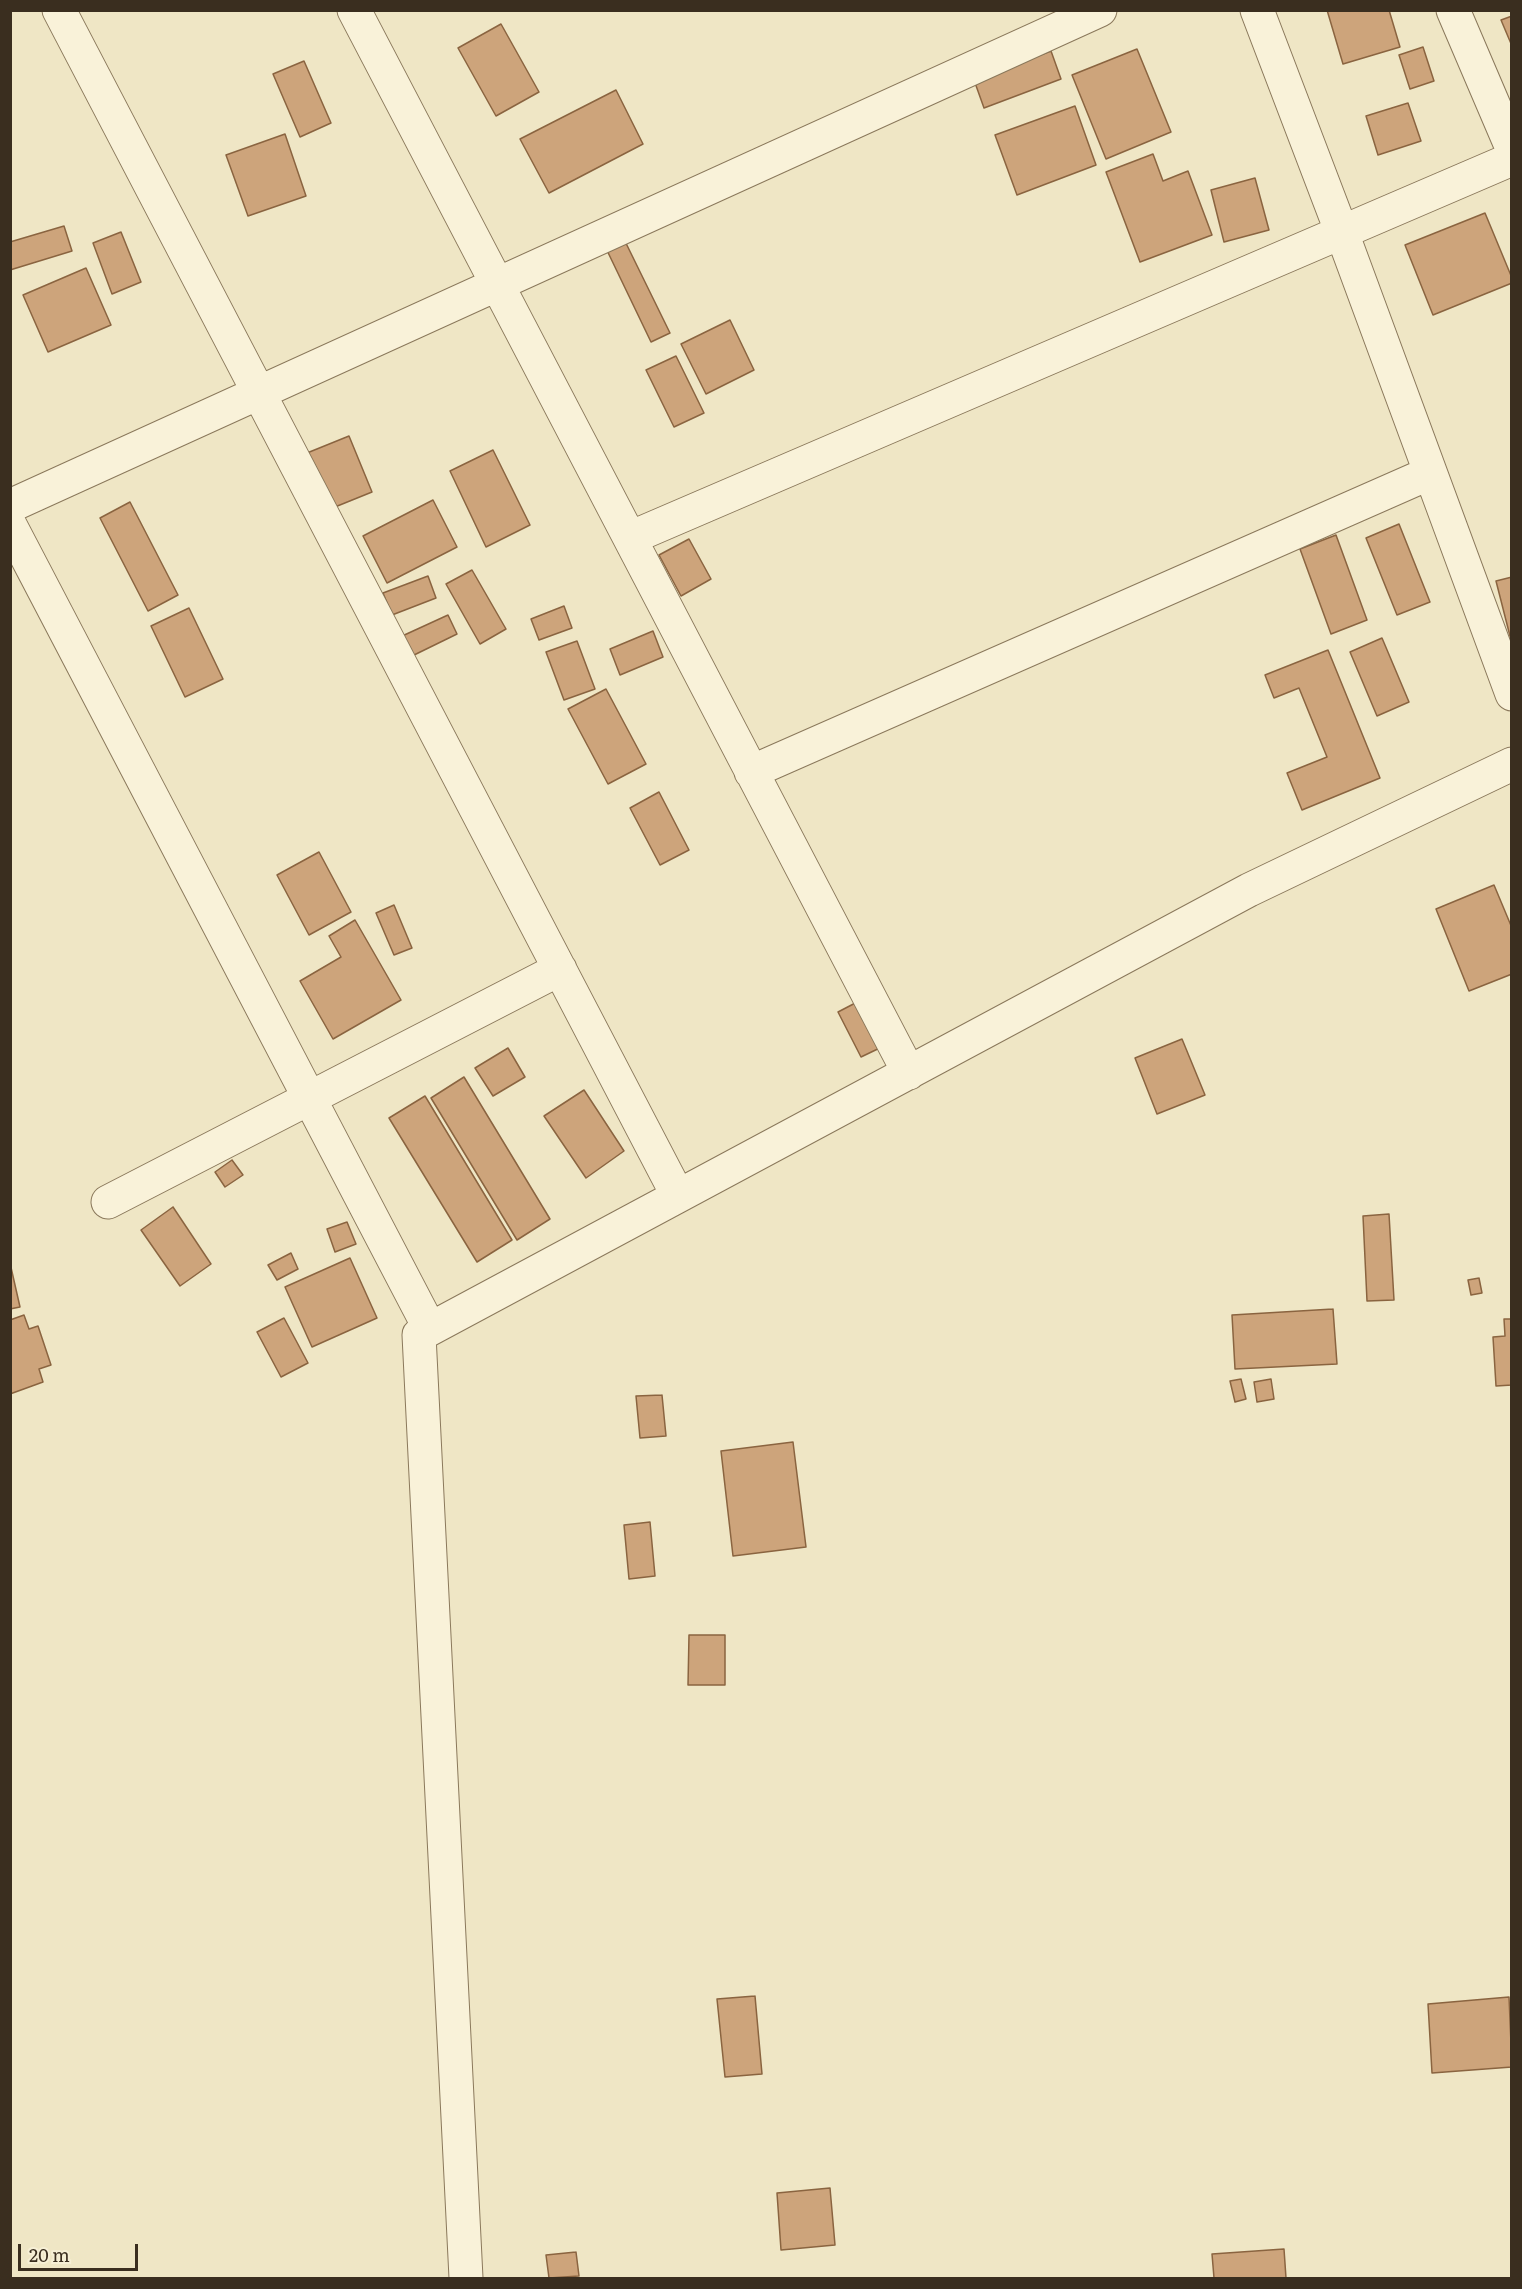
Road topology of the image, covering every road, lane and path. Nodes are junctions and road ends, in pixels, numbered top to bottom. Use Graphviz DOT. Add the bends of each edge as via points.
graph roads {
  1 [pos="59,10"];
  2 [pos="354,10"];
  3 [pos="1100,10"];
  4 [pos="1257,10"];
  5 [pos="1453,10"];
  6 [pos="1512,147"];
  7 [pos="1512,159"];
  8 [pos="1342,233"];
  9 [pos="496,285"];
  10 [pos="259,393"];
  11 [pos="1430,473"];
  12 [pos="10,506"];
  13 [pos="10,525"];
  14 [pos="630,538"];
  15 [pos="1512,694"];
  16 [pos="1512,764"];
  17 [pos="751,772"];
  18 [pos="560,969"];
  19 [pos="909,1073"];
  20 [pos="309,1099"];
  21 [pos="678,1196"];
  22 [pos="108,1202"];
  23 [pos="430,1329"];
  24 [pos="466,2278"];
  1 -- 10 [label="street"];
  2 -- 9 [label="street"];
  3 -- 9 [label="street"];
  4 -- 8 [label="street"];
  5 -- 6 [label="street"];
  7 -- 8 [label="street"];
  8 -- 11 [label="street"];
  8 -- 14 [label="street"];
  9 -- 10 [label="street"];
  9 -- 14 [label="street"];
  10 -- 12 [label="street"];
  10 -- 18 [label="street"];
  11 -- 15 [label="street"];
  11 -- 17 [label="street"];
  13 -- 20 [label="street"];
  14 -- 17 [label="street"];
  16 -- 19 [label="street" via="1249,890"];
  17 -- 19 [label="street"];
  18 -- 20 [label="street"];
  18 -- 21 [label="street"];
  19 -- 21 [label="street"];
  20 -- 22 [label="street"];
  20 -- 23 [label="street"];
  21 -- 23 [label="street"];
  23 -- 24 [label="street" via="419,1335"];
}
